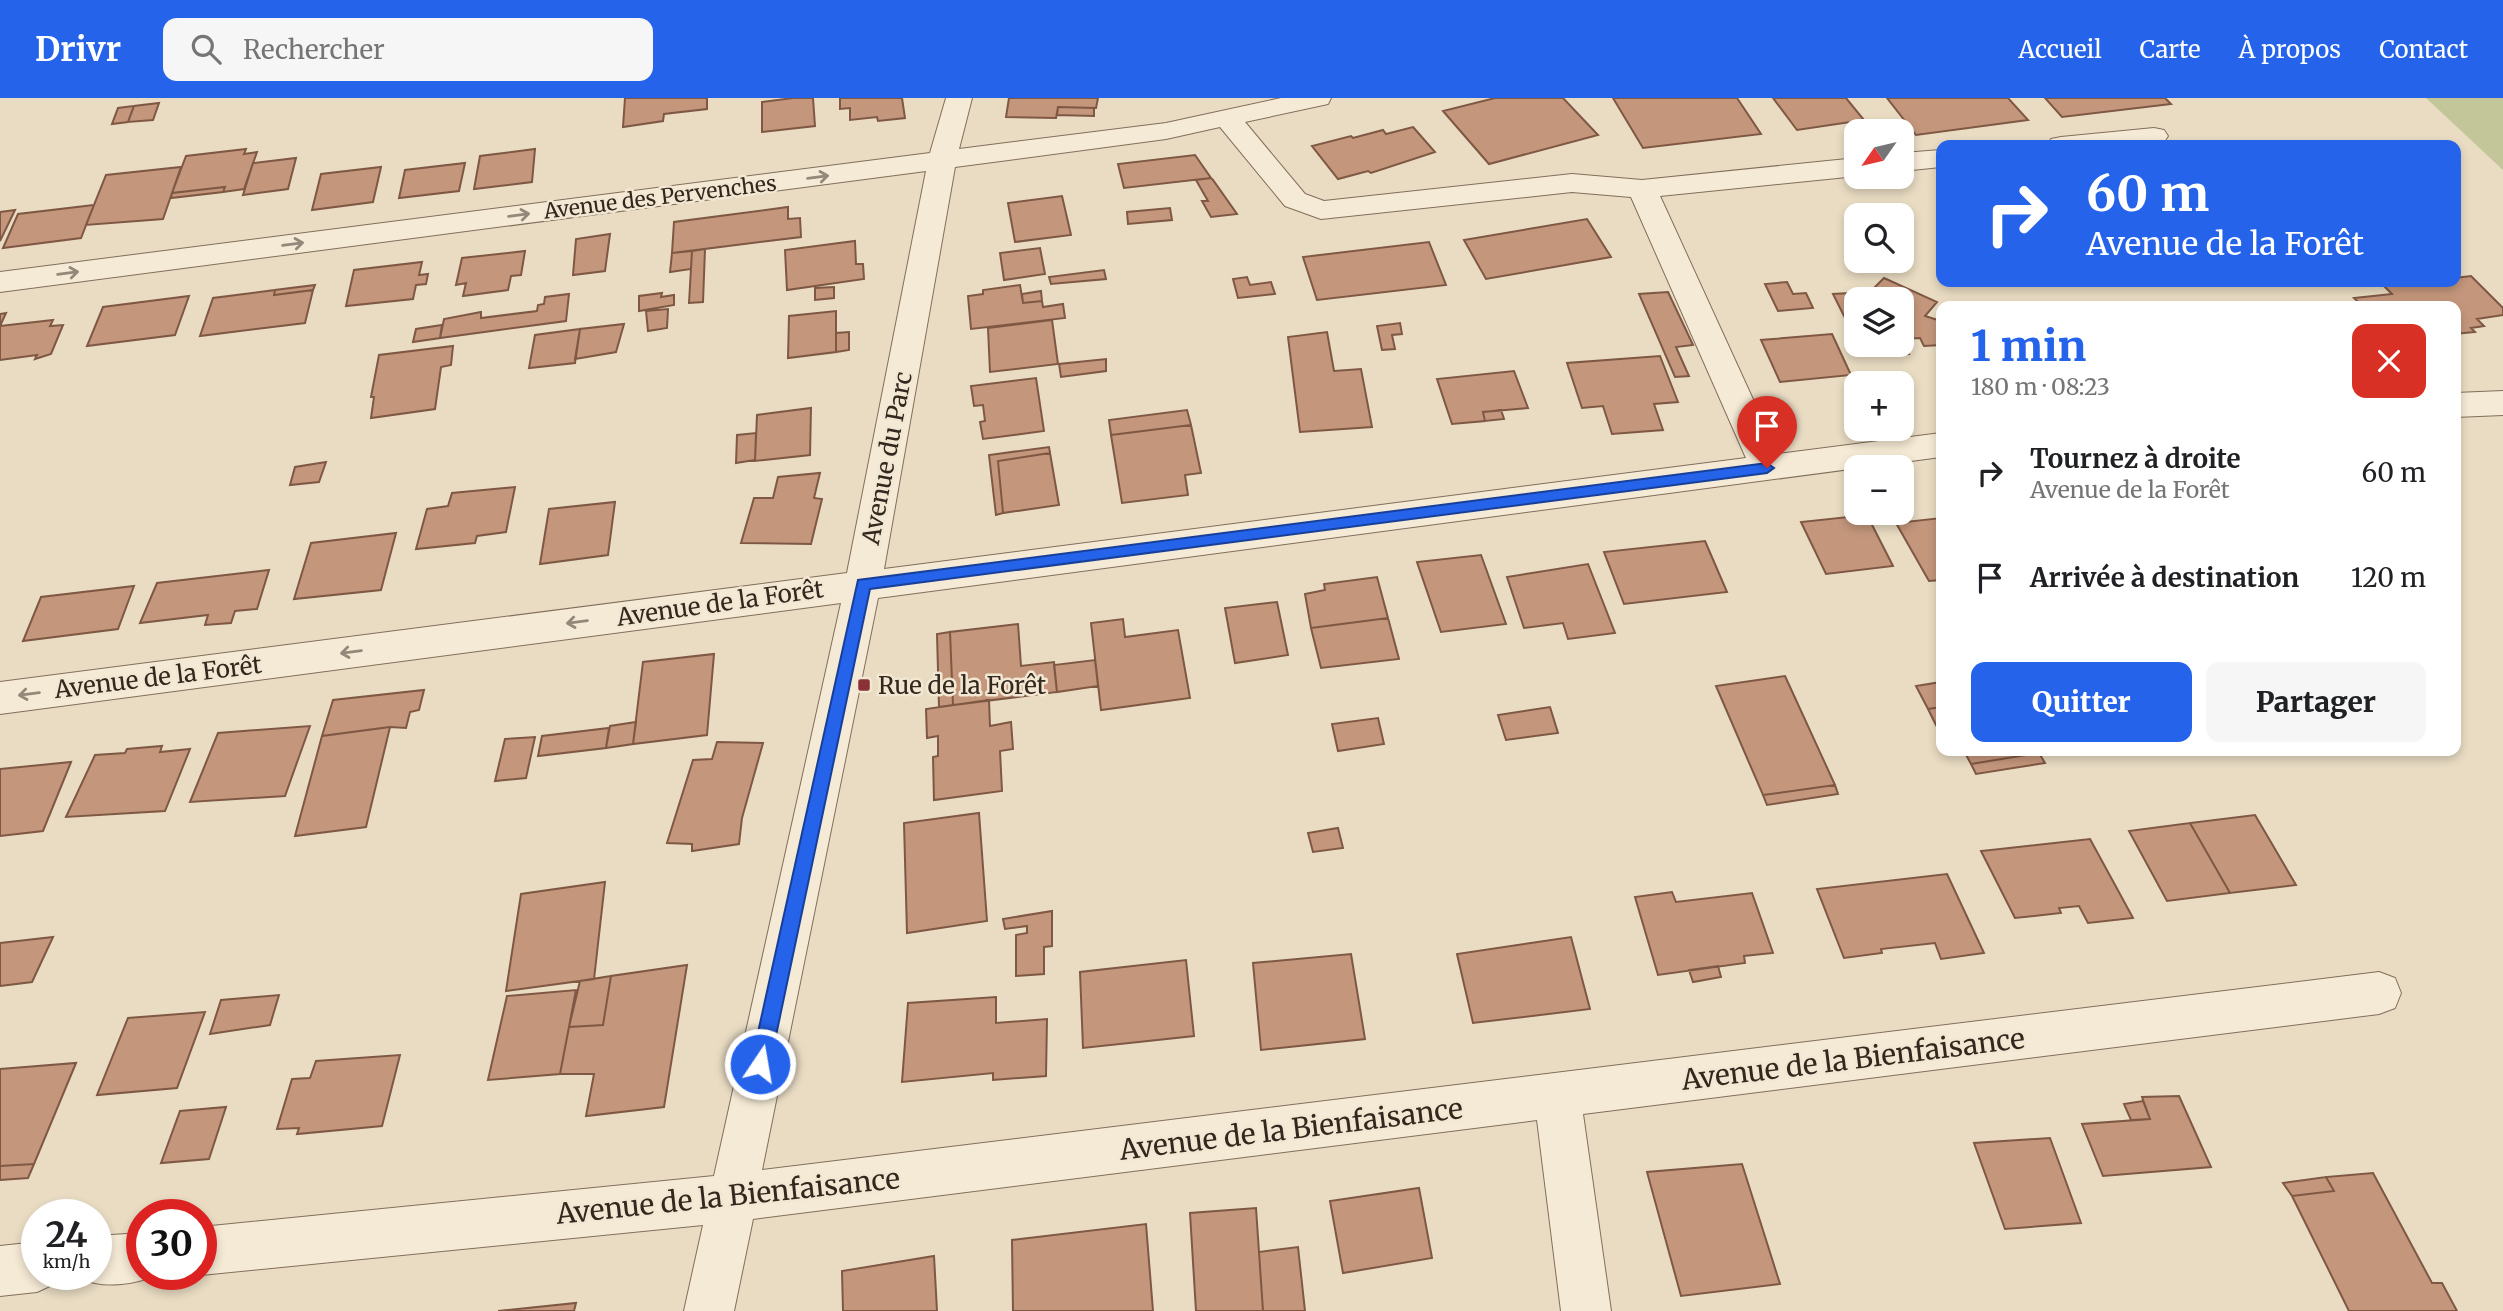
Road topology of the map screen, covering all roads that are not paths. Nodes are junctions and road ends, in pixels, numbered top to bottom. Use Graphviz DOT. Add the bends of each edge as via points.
graph roads {
  1 [pos="959,98"];
  2 [pos="1318,98"];
  3 [pos="1228,120"];
  4 [pos="2154,136"];
  5 [pos="2113,140"];
  6 [pos="1936,159"];
  7 [pos="942,161"];
  8 [pos="1914,161"];
  9 [pos="1844,168"];
  10 [pos="1642,189"];
  11 [pos="0,282"];
  12 [pos="2503,403"];
  13 [pos="2461,405"];
  14 [pos="1936,446"];
  15 [pos="1767,468"];
  16 [pos="863,584"];
  17 [pos="0,698"];
  18 [pos="2379,993"];
  19 [pos="1557,1096"];
  20 [pos="732,1198"];
  21 [pos="217,1249"];
  22 [pos="21,1269"];
  23 [pos="0,1271"];
  24 [pos="709,1311"];
  25 [pos="1586,1311"];
  1 -- 7 [label="street, Avenue du Parc"];
  2 -- 3 [label="street, Avenue des Pervenches"];
  3 -- 7 [label="street, Avenue des Pervenches"];
  3 -- 10 [label="street" via="1296,200 1321,210 1572,183"];
  4 -- 5 [label="street"];
  6 -- 8 [label="street"];
  11 -- 7 [label="street, Avenue des Pervenches, one-way"];
  7 -- 16 [label="street, Avenue du Parc"];
  9 -- 10 [label="street"];
  10 -- 15 [label="street"];
  12 -- 13 [label="street"];
  14 -- 15 [label="street, Avenue de la Forêt"];
  15 -- 16 [label="street, Avenue de la Forêt"];
  16 -- 17 [label="street, Avenue de la Forêt, one-way"];
  16 -- 20 [label="street, Avenue du Parc"];
  18 -- 19 [label="street, Avenue de la Bienfaisance"];
  19 -- 20 [label="street, Avenue de la Bienfaisance"];
  19 -- 25 [label="street"];
  20 -- 21 [label="street, Avenue de la Bienfaisance"];
  20 -- 24 [label="street, Avenue du Parc"];
  22 -- 23 [label="street"];
}
